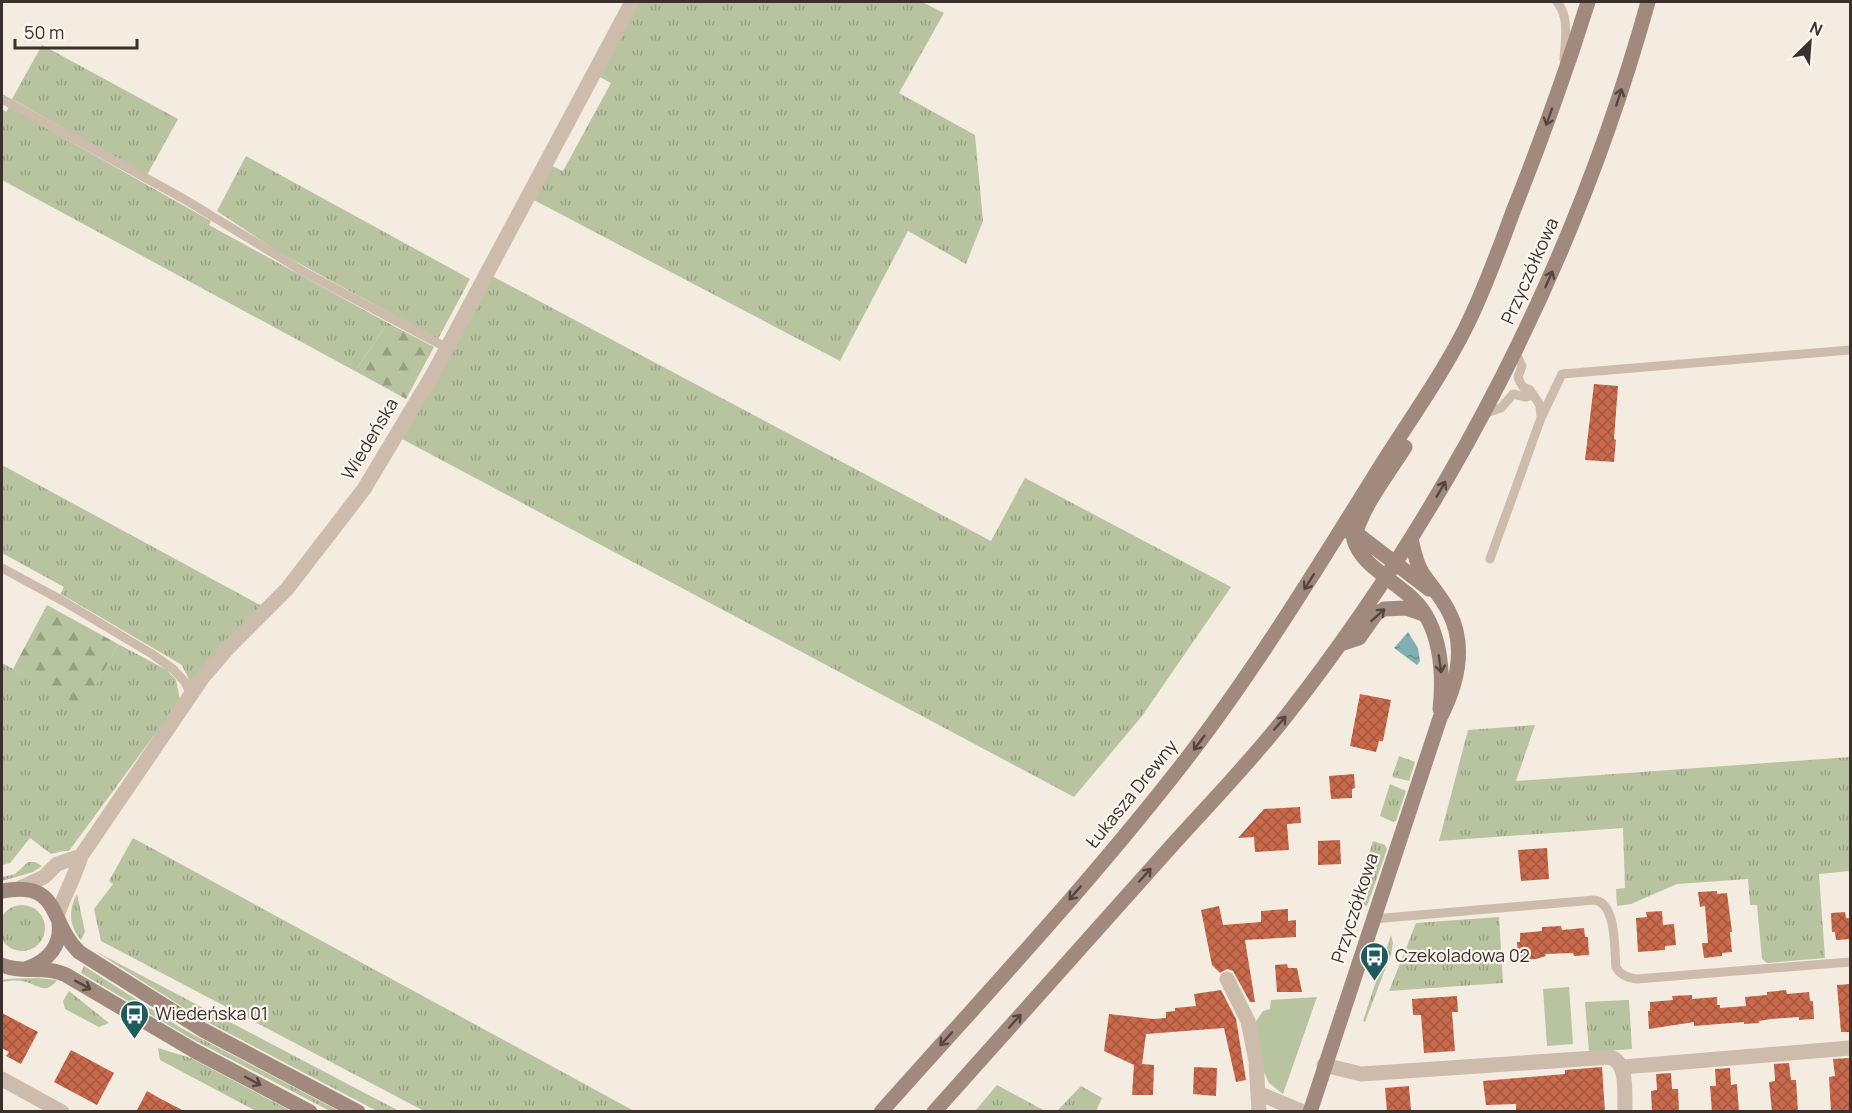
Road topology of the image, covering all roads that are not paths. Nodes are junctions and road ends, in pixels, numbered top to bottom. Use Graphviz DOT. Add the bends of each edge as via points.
graph roads {
  1 [pos="632,2"];
  2 [pos="1557,2"];
  3 [pos="1588,2"];
  4 [pos="1648,2"];
  5 [pos="1563,79"];
  6 [pos="2,99"];
  7 [pos="1477,303"];
  8 [pos="447,348"];
  9 [pos="1851,350"];
  10 [pos="1515,352"];
  11 [pos="1532,395"];
  12 [pos="1483,414"];
  13 [pos="1541,418"];
  14 [pos="1377,472"];
  15 [pos="1347,533"];
  16 [pos="1411,539"];
  17 [pos="1490,559"];
  18 [pos="1395,563"];
  19 [pos="2,568"];
  20 [pos="1385,577"];
  21 [pos="1436,591"];
  22 [pos="1423,614"];
  23 [pos="1341,644"];
  24 [pos="192,697"];
  25 [pos="1440,718"];
  26 [pos="81,856"];
  27 [pos="8,890"];
  28 [pos="57,916"];
  29 [pos="1373,919"];
  30 [pos="1851,962"];
  31 [pos="28,968"];
  32 [pos="4,969"];
  33 [pos="1227,979"];
  34 [pos="1851,1048"];
  35 [pos="1324,1065"];
  36 [pos="1623,1067"];
  37 [pos="2,1079"];
  38 [pos="1258,1093"];
  39 [pos="62,1112"];
  40 [pos="310,1112"];
  41 [pos="358,1112"];
  42 [pos="881,1112"];
  43 [pos="934,1112"];
  44 [pos="1259,1112"];
  45 [pos="1303,1112"];
  46 [pos="1310,1112"];
  47 [pos="1625,1112"];
  1 -- 8 [label="street, Wiedeńska"];
  2 -- 5 [label="lane" via="1565,24"];
  3 -- 5 [label="main road, Przyczółkowa"];
  10 -- 4 [label="main road, Przyczółkowa, one-way" via="1580,206"];
  5 -- 7 [label="main road, Przyczółkowa, one-way"];
  6 -- 8 [label="lane" via="184,199 304,272"];
  7 -- 14 [label="main road, Przyczółkowa" via="1439,376"];
  7 -- 15 [label="main road" via="1479,323 1454,370 1366,510"];
  8 -- 24 [label="street, Wiedeńska" via="341,521 287,589 203,677"];
  9 -- 13 [label="lane" via="1562,375"];
  10 -- 11 [label="lane" via="1522,366 1518,377"];
  10 -- 12 [label="main road, Przyczółkowa"];
  11 -- 12 [label="lane" via="1513,394 1501,408"];
  11 -- 13 [label="lane" via="1540,405"];
  16 -- 12 [label="main road, Przyczółkowa, one-way"];
  13 -- 17 [label="lane"];
  14 -- 15 [label="main road, Łukasza Drewny"];
  15 -- 18 [label="main road"];
  15 -- 20 [label="main road, Przyczółkowa" via="1357,550"];
  15 -- 42 [label="main road, Łukasza Drewny, one-way" via="1239,687 1136,823"];
  16 -- 18 [label="main road"];
  16 -- 21 [label="main road, Przyczółkowa" via="1423,573"];
  18 -- 20 [label="main road"];
  18 -- 21 [label="main road"];
  19 -- 24 [label="lane" via="152,654 173,669"];
  20 -- 22 [label="main road, Przyczółkowa" via="1413,599"];
  20 -- 23 [label="main road"];
  21 -- 25 [label="main road, Przyczółkowa" via="1453,621 1459,648 1455,683"];
  23 -- 22 [label="main road, one-way" via="1359,638 1384,609 1406,608"];
  22 -- 25 [label="main road, Przyczółkowa, one-way" via="1434,635 1441,665"];
  43 -- 23 [label="main road, one-way" via="1285,718"];
  24 -- 26 [label="street, Wiedeńska"];
  25 -- 29 [label="main road, Przyczółkowa"];
  26 -- 27 [label="street" via="57,864 44,877"];
  26 -- 28 [label="street, Wiedeńska"];
  27 -- 28 [label="main road" via="40,894"];
  28 -- 31 [label="main road" via="60,927 54,949 48,958"];
  28 -- 41 [label="main road" via="69,943 86,957 203,1030"];
  29 -- 30 [label="lane" via="1594,900 1607,906 1616,967 1629,978"];
  29 -- 35 [label="main road, Przyczółkowa"];
  31 -- 32 [label="main road"];
  31 -- 40 [label="main road, one-way" via="66,975 195,1051"];
  33 -- 38 [label="street" via="1248,1021"];
  34 -- 36 [label="street"];
  35 -- 36 [label="street" via="1361,1074 1610,1057"];
  35 -- 46 [label="main road, Przyczółkowa"];
  36 -- 47 [label="street"];
  37 -- 39 [label="street"];
  38 -- 44 [label="street"];
  38 -- 45 [label="street"];
}
